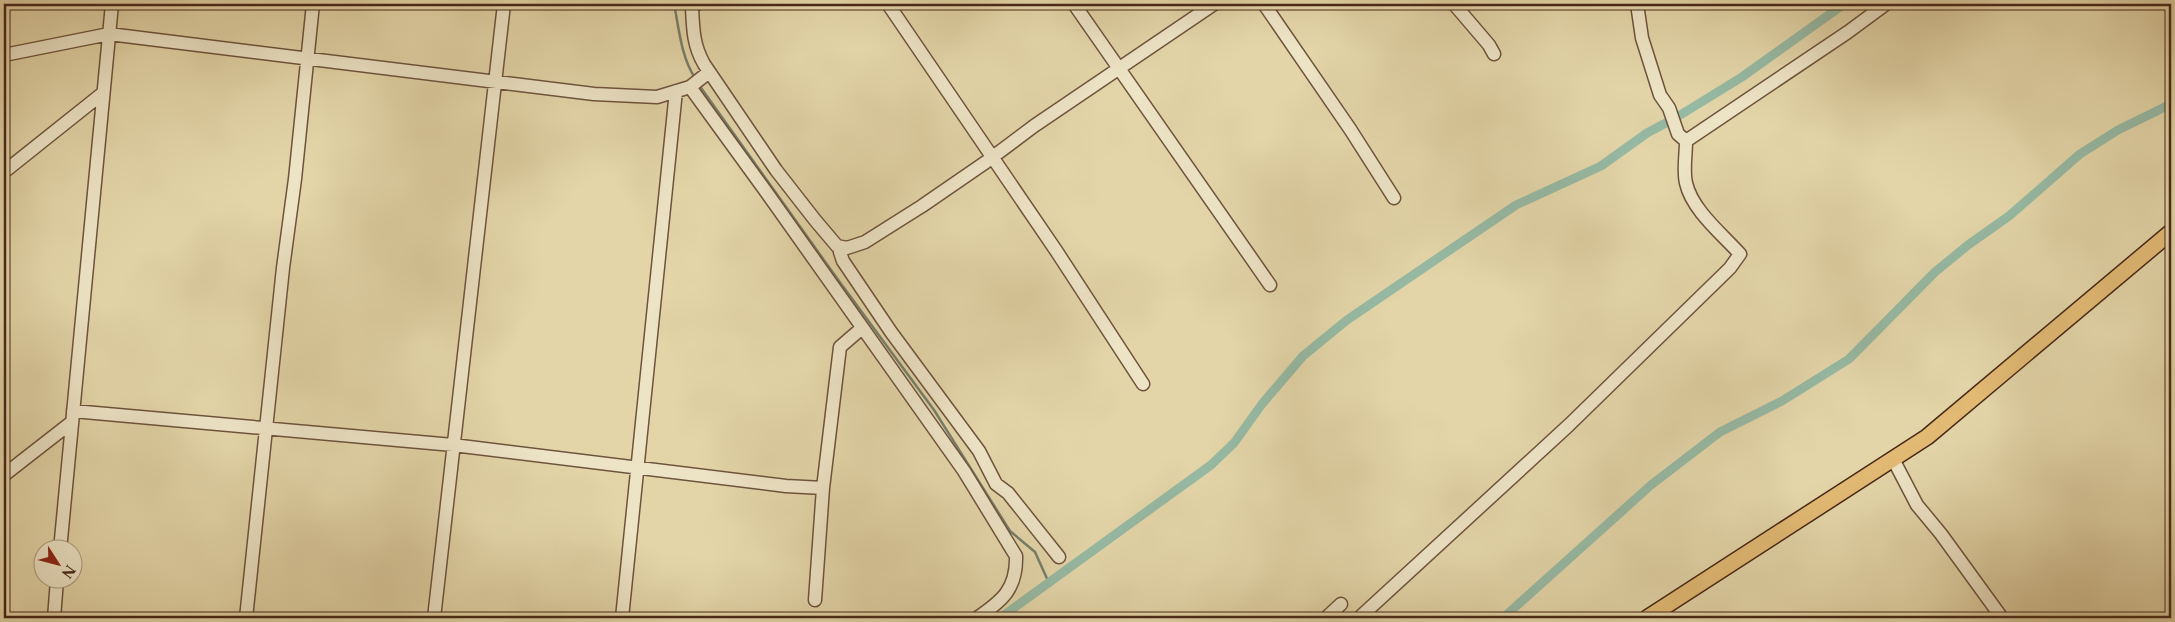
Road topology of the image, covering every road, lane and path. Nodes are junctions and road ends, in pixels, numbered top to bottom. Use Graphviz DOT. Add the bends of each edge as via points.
graph roads {
  1 [pos="112,4"];
  2 [pos="313,4"];
  3 [pos="504,4"];
  4 [pos="697,4"];
  5 [pos="888,4"];
  6 [pos="1074,4"];
  7 [pos="1214,4"];
  8 [pos="1264,4"];
  9 [pos="1454,4"];
  10 [pos="1637,4"];
  11 [pos="1886,4"];
  12 [pos="109,34"];
  13 [pos="1494,54"];
  14 [pos="4,55"];
  15 [pos="306,59"];
  16 [pos="1120,67"];
  17 [pos="707,73"];
  18 [pos="496,82"];
  19 [pos="691,86"];
  20 [pos="676,91"];
  21 [pos="103,93"];
  22 [pos="1686,140"];
  23 [pos="993,157"];
  24 [pos="4,172"];
  25 [pos="1394,198"];
  26 [pos="2171,232"];
  27 [pos="842,247"];
  28 [pos="1270,285"];
  29 [pos="862,328"];
  30 [pos="1143,384"];
  31 [pos="73,416"];
  32 [pos="267,429"];
  33 [pos="452,445"];
  34 [pos="1892,459"];
  35 [pos="638,466"];
  36 [pos="4,475"];
  37 [pos="823,488"];
  38 [pos="61,540"];
  39 [pos="1059,556"];
  40 [pos="56,590"];
  41 [pos="816,600"];
  42 [pos="1342,604"];
  43 [pos="54,618"];
  44 [pos="246,618"];
  45 [pos="434,618"];
  46 [pos="622,618"];
  47 [pos="976,618"];
  48 [pos="1326,618"];
  49 [pos="1359,618"];
  50 [pos="1647,618"];
  51 [pos="2002,618"];
  1 -- 12 [label="street"];
  2 -- 15 [label="street"];
  3 -- 18 [label="street"];
  4 -- 17 [label="street" via="692,7 693,36"];
  5 -- 23 [label="street"];
  6 -- 16 [label="street"];
  7 -- 16 [label="street"];
  8 -- 25 [label="street"];
  9 -- 13 [label="street"];
  10 -- 22 [label="street" via="1649,64 1660,95 1669,108 1678,134"];
  11 -- 22 [label="street"];
  12 -- 14 [label="street"];
  12 -- 15 [label="street"];
  12 -- 21 [label="street"];
  15 -- 18 [label="street"];
  15 -- 32 [label="street"];
  16 -- 23 [label="street"];
  16 -- 28 [label="street"];
  17 -- 19 [label="street"];
  17 -- 27 [label="street" via="776,170 837,246"];
  18 -- 20 [label="street" via="594,94 657,97"];
  18 -- 33 [label="street"];
  19 -- 20 [label="street"];
  19 -- 29 [label="street"];
  20 -- 35 [label="street"];
  21 -- 24 [label="street"];
  21 -- 31 [label="street"];
  22 -- 49 [label="street" via="1686,183 1691,198 1740,254 1730,268 1649,348"];
  23 -- 27 [label="street" via="865,242"];
  23 -- 30 [label="street"];
  26 -- 34 [label="main road" via="1927,437"];
  27 -- 39 [label="street" via="843,261 979,451 996,484 1008,492"];
  29 -- 37 [label="street" via="840,347"];
  29 -- 47 [label="street" via="964,471 1016,556 1011,587 1005,597"];
  31 -- 32 [label="street"];
  31 -- 36 [label="street"];
  31 -- 38 [label="street"];
  32 -- 33 [label="street"];
  32 -- 44 [label="street"];
  33 -- 35 [label="street"];
  33 -- 45 [label="street"];
  34 -- 50 [label="main road"];
  34 -- 51 [label="street" via="1918,505"];
  35 -- 37 [label="street"];
  35 -- 46 [label="street"];
  37 -- 41 [label="street"];
  40 -- 43 [label="street"];
  42 -- 48 [label="street"];
}
